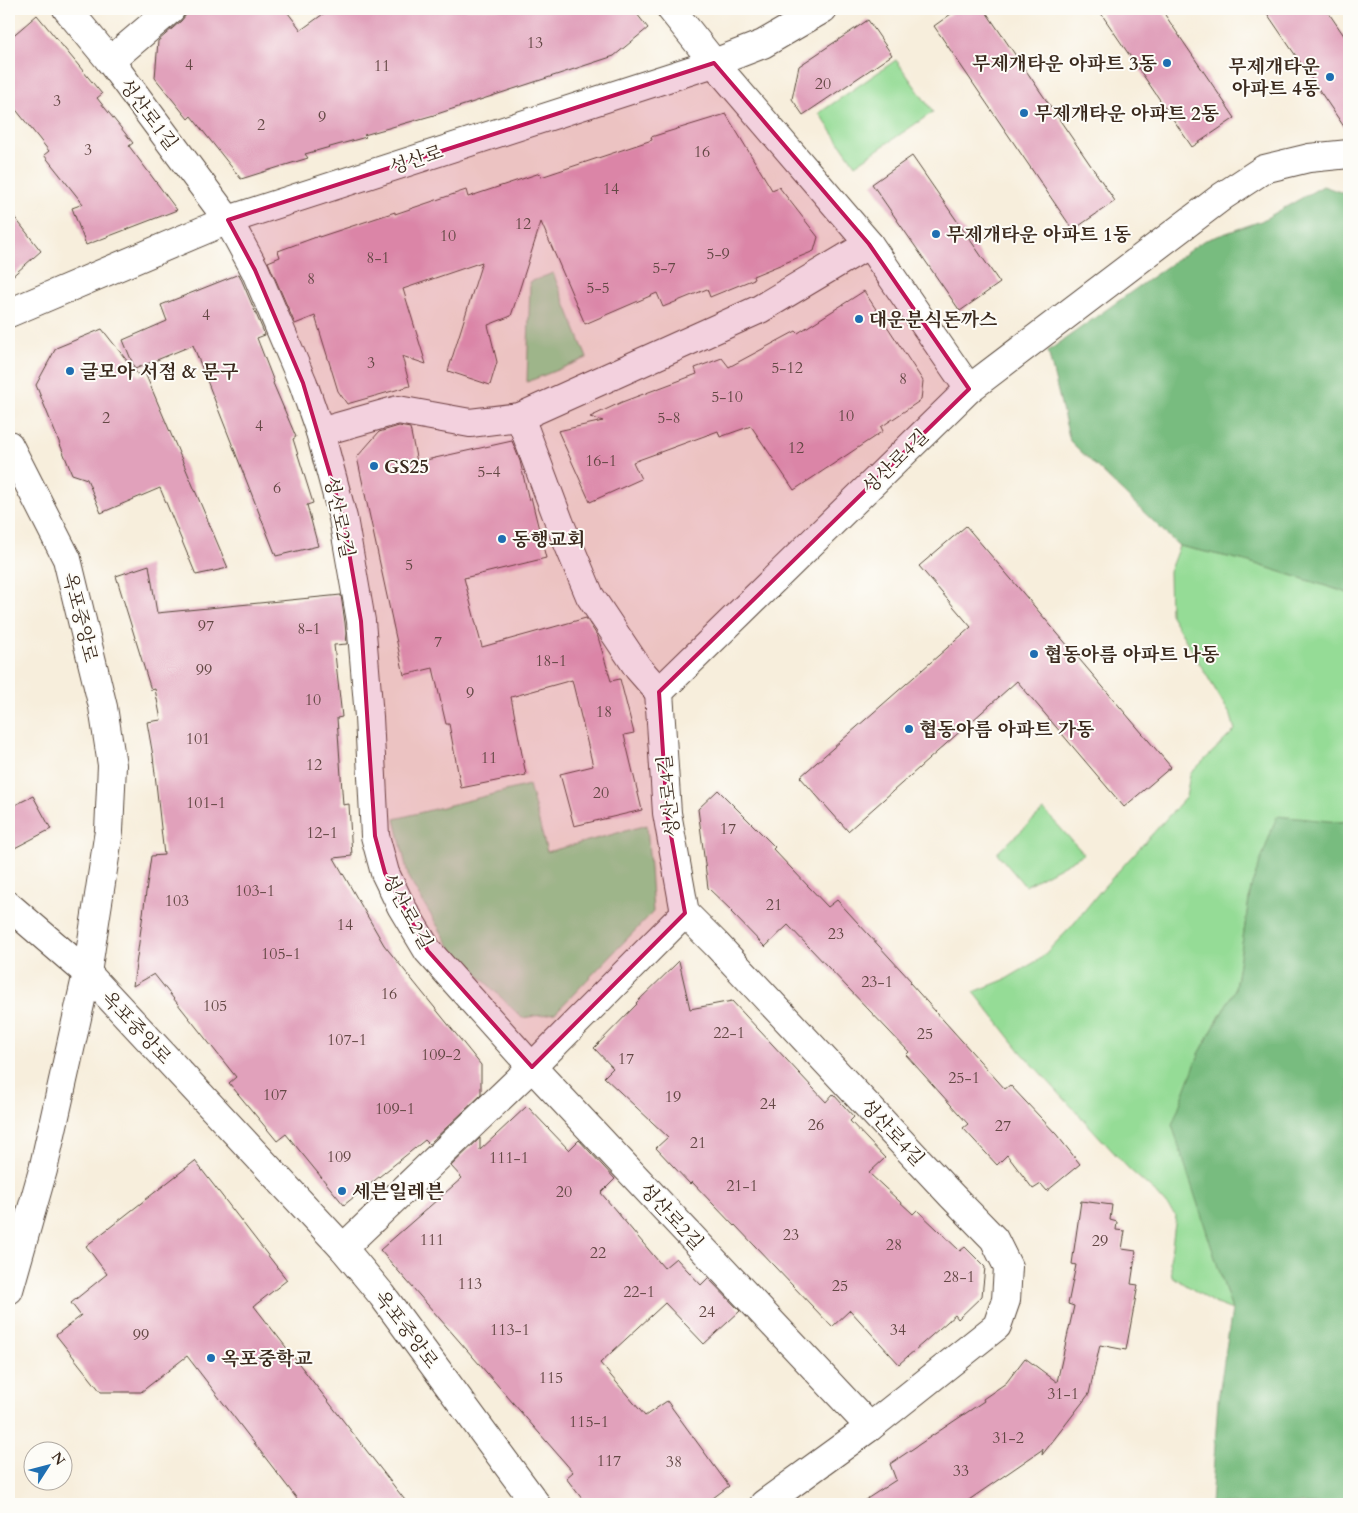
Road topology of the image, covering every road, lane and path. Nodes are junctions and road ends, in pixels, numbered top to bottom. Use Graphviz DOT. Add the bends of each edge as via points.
graph roads {
  1 [pos="67,9"];
  2 [pos="171,9"];
  3 [pos="671,9"];
  4 [pos="823,9"];
  5 [pos="110,61"];
  6 [pos="714,63"];
  7 [pos="1349,154"];
  8 [pos="228,220"];
  9 [pos="868,244"];
  10 [pos="9,313"];
  11 [pos="968,389"];
  12 [pos="520,418"];
  13 [pos="320,432"];
  14 [pos="9,445"];
  15 [pos="659,692"];
  16 [pos="9,906"];
  17 [pos="686,913"];
  18 [pos="87,973"];
  19 [pos="532,1067"];
  20 [pos="343,1248"];
  21 [pos="9,1290"];
  22 [pos="870,1426"];
  23 [pos="536,1504"];
  24 [pos="764,1504"];
  1 -- 5 [label="street, 성산로1길"];
  2 -- 5 [label="street"];
  3 -- 6 [label="street"];
  4 -- 6 [label="street, 성산로" via="763,44"];
  5 -- 8 [label="street, 성산로1길"];
  6 -- 8 [label="street, 성산로"];
  6 -- 9 [label="street"];
  7 -- 11 [label="street, 성산로4길" via="1309,158 1264,169 1223,196"];
  8 -- 10 [label="street, 성산로"];
  8 -- 13 [label="street, 성산로2길" via="255,270"];
  9 -- 11 [label="street"];
  9 -- 12 [label="street" via="760,309"];
  11 -- 15 [label="street, 성산로4길"];
  12 -- 13 [label="street" via="470,423 398,410"];
  12 -- 15 [label="street" via="590,596 638,668"];
  13 -- 19 [label="street, 성산로2길" via="343,518 361,621 375,836 385,873 428,951"];
  14 -- 18 [label="street, 옥포중앙로" via="66,559 103,707 112,765 109,831"];
  15 -- 17 [label="street, 성산로4길" via="667,813"];
  16 -- 18 [label="street"];
  17 -- 19 [label="street"];
  17 -- 22 [label="street, 성산로4길" via="994,1239 1008,1267 1006,1300 997,1326"];
  18 -- 20 [label="street, 옥포중앙로"];
  18 -- 21 [label="street" via="43,1170"];
  19 -- 20 [label="street"];
  19 -- 22 [label="street, 성산로2길"];
  20 -- 23 [label="street, 옥포중앙로" via="382,1295"];
  22 -- 24 [label="street, 성산로4길"];
}
